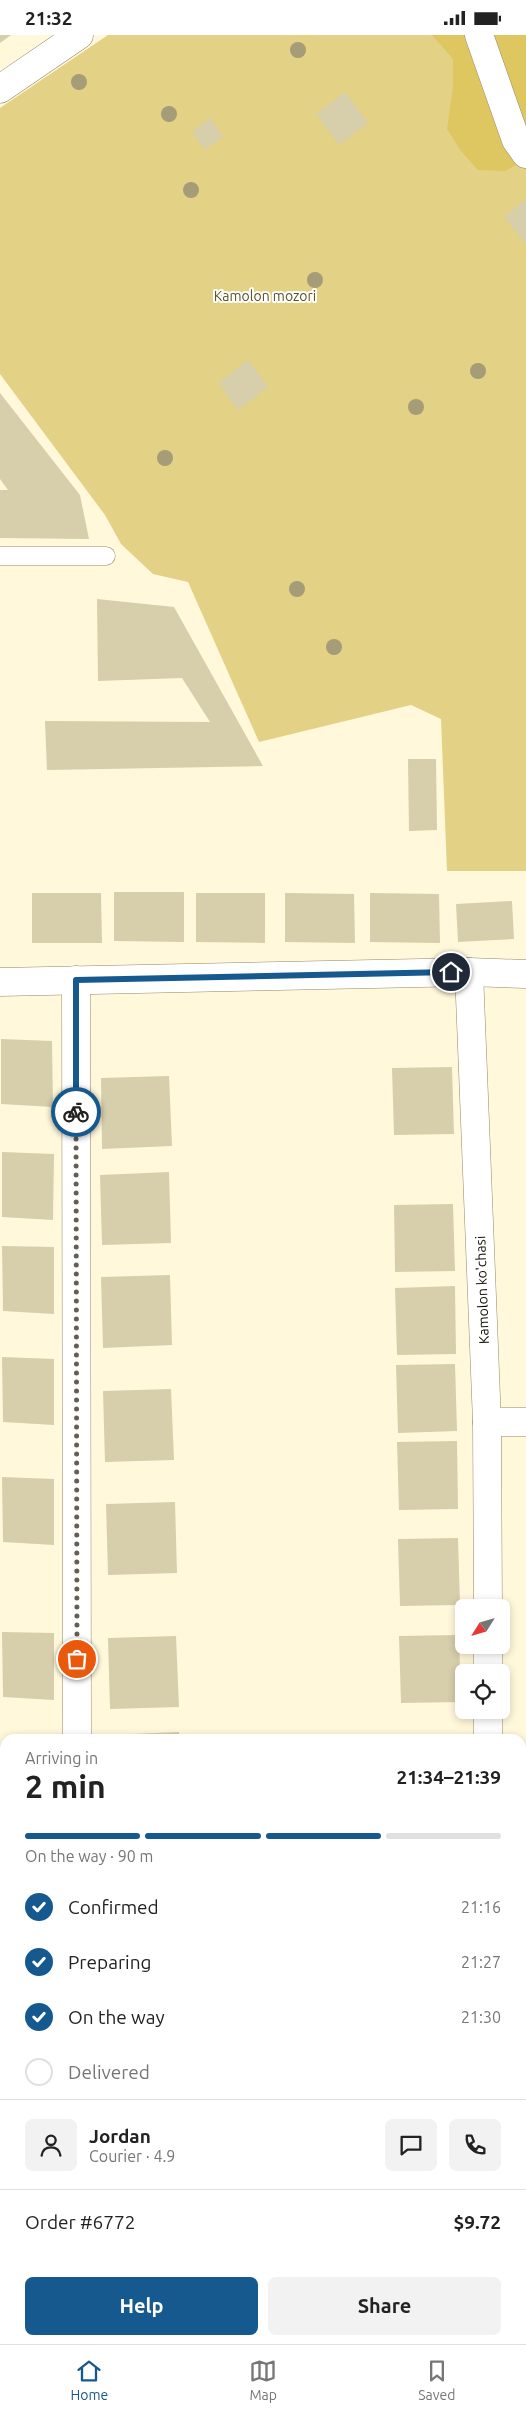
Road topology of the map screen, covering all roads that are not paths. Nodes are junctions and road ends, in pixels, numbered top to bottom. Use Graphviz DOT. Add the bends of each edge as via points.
graph roads {
  1 [pos="79,35"];
  2 [pos="479,35"];
  3 [pos="0,89"];
  4 [pos="526,154"];
  5 [pos="0,555"];
  6 [pos="106,556"];
  7 [pos="469,972"];
  8 [pos="526,974"];
  9 [pos="76,980"];
  10 [pos="0,982"];
  11 [pos="487,1422"];
  12 [pos="526,1422"];
  13 [pos="488,1599"];
  14 [pos="488,1719"];
  15 [pos="77,1734"];
  16 [pos="488,1734"];
  1 -- 3 [label="street"];
  2 -- 4 [label="street" via="516,140"];
  5 -- 6 [label="lane"];
  7 -- 8 [label="street"];
  7 -- 9 [label="street"];
  7 -- 11 [label="street, Kamolon ko'chasi"];
  9 -- 10 [label="street"];
  9 -- 15 [label="street"];
  11 -- 12 [label="street"];
  11 -- 13 [label="street, Kamolon ko'chasi"];
  14 -- 16 [label="street"];
}
